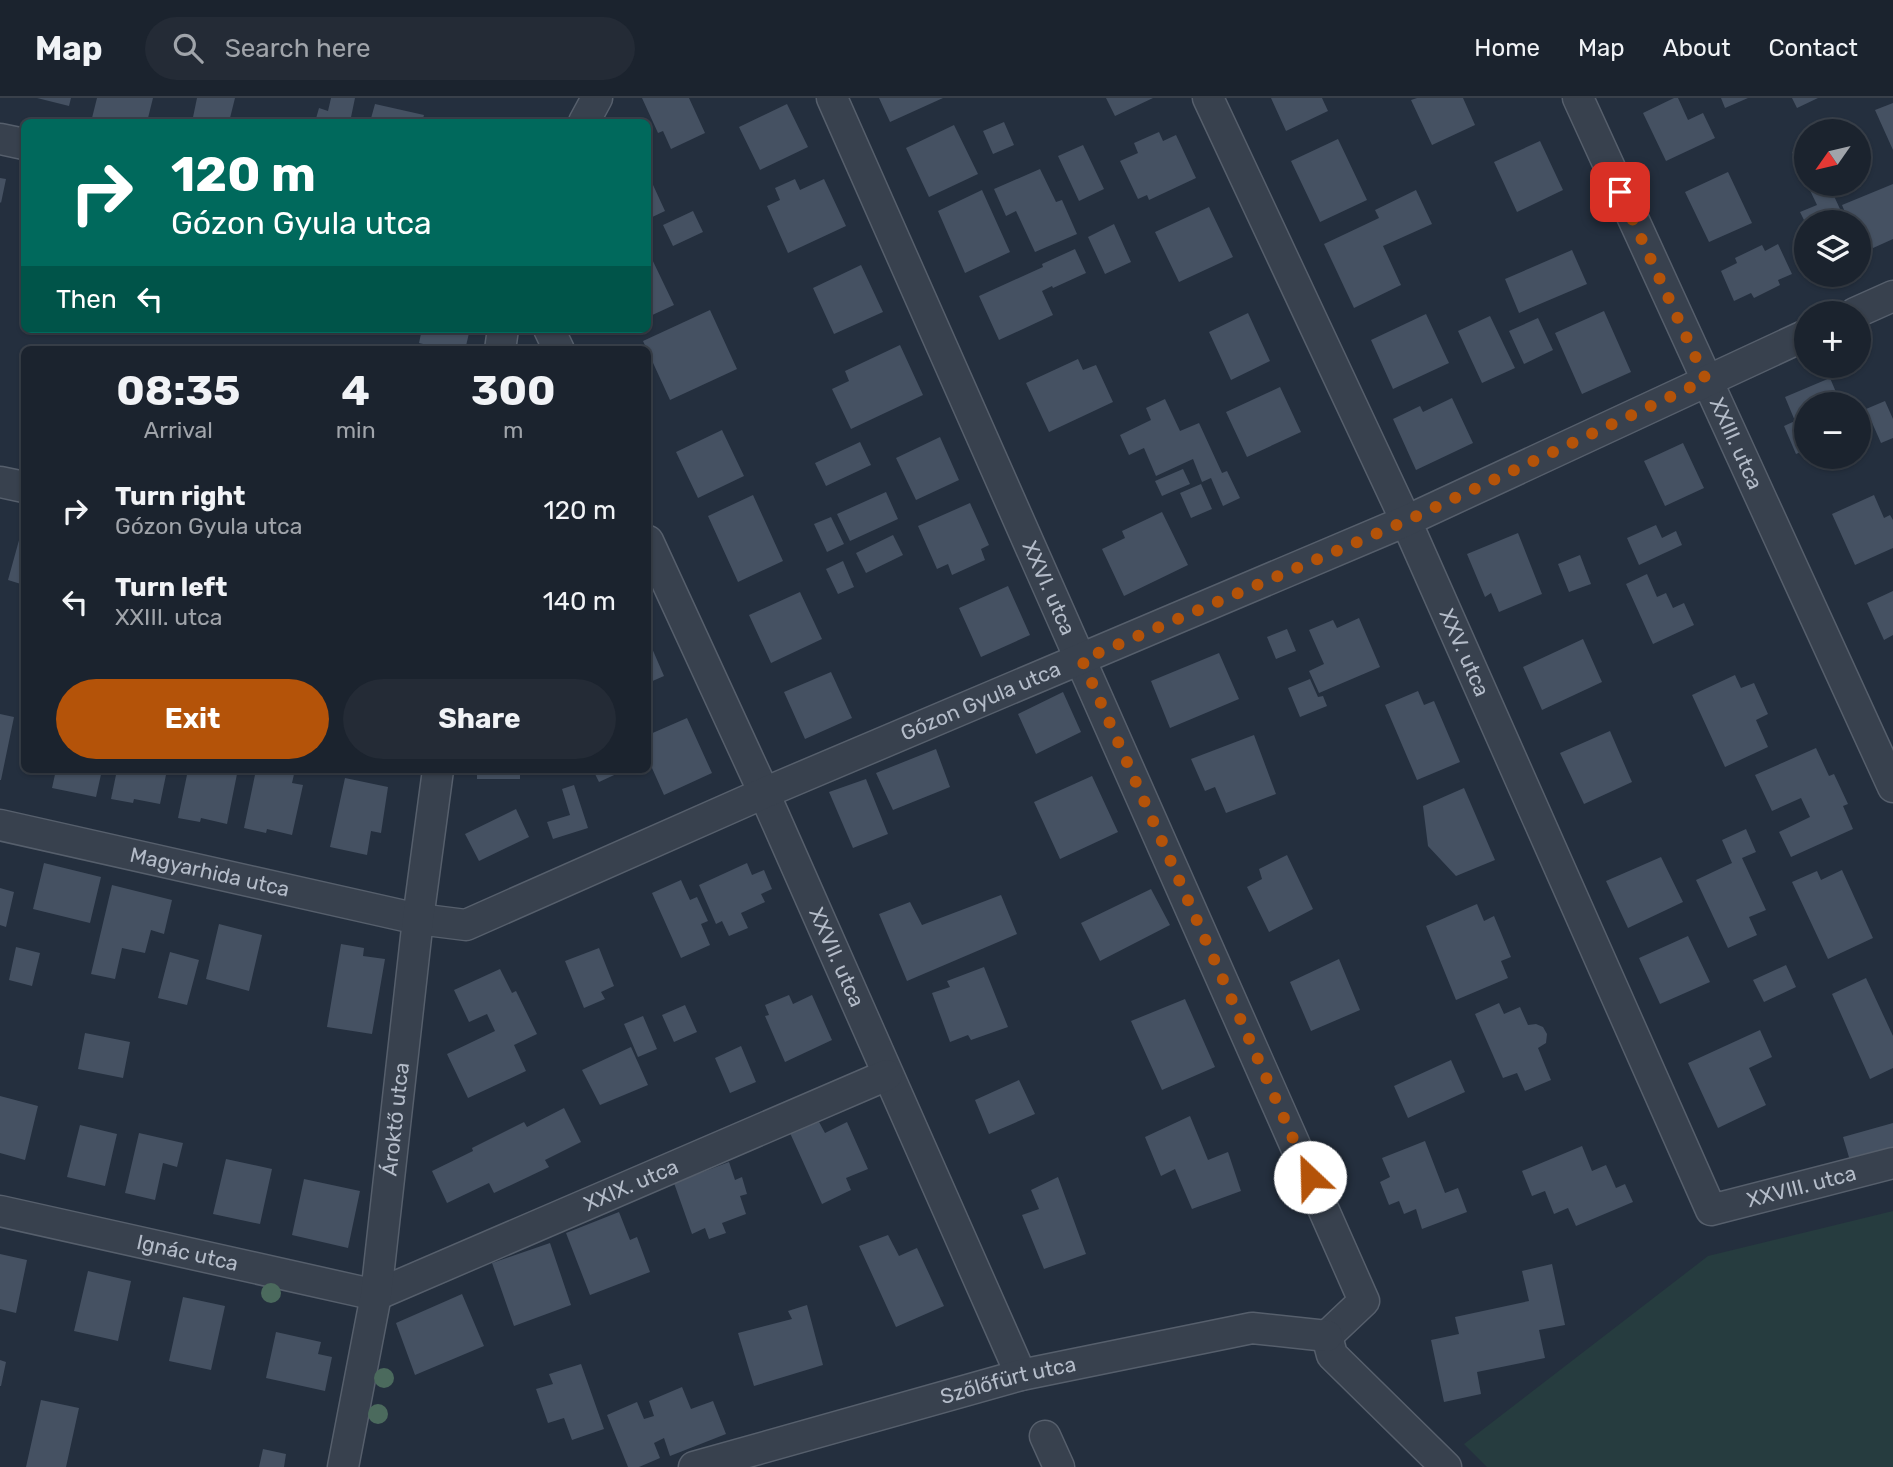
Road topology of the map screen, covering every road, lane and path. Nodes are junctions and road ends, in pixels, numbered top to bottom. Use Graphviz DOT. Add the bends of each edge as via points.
graph roads {
  1 [pos="597,98"];
  2 [pos="832,98"];
  3 [pos="1209,98"];
  4 [pos="1578,98"];
  5 [pos="586,119"];
  6 [pos="0,139"];
  7 [pos="21,143"];
  8 [pos="1893,296"];
  9 [pos="1871,306"];
  10 [pos="1794,340"];
  11 [pos="1706,380"];
  12 [pos="0,482"];
  13 [pos="21,486"];
  14 [pos="1406,521"];
  15 [pos="651,548"];
  16 [pos="1082,660"];
  17 [pos="438,773"];
  18 [pos="1893,787"];
  19 [pos="764,793"];
  20 [pos="0,825"];
  21 [pos="418,919"];
  22 [pos="887,1075"];
  23 [pos="1893,1163"];
  24 [pos="1710,1210"];
  25 [pos="0,1211"];
  26 [pos="376,1295"];
  27 [pos="1327,1336"];
  28 [pos="1021,1375"];
  29 [pos="343,1467"];
  30 [pos="694,1467"];
  31 [pos="1035,1467"];
  32 [pos="1059,1467"];
  33 [pos="1447,1467"];
  1 -- 5 [label="street"];
  2 -- 16 [label="street, XXVI. utca"];
  3 -- 14 [label="street, XXV. utca"];
  4 -- 11 [label="street, XXIII. utca"];
  6 -- 7 [label="street"];
  8 -- 9 [label="street"];
  10 -- 11 [label="street, Gózon Gyula utca"];
  11 -- 14 [label="street, Gózon Gyula utca"];
  11 -- 18 [label="street, XXIII. utca"];
  12 -- 13 [label="street"];
  14 -- 16 [label="street, Gózon Gyula utca"];
  14 -- 24 [label="street, XXV. utca"];
  15 -- 19 [label="street, XXVII. utca"];
  16 -- 19 [label="street, Gózon Gyula utca"];
  16 -- 27 [label="street, XXVI. utca" via="1364,1301"];
  17 -- 21 [label="street, Ároktő utca"];
  19 -- 21 [label="street, Gózon Gyula utca" via="466,925"];
  19 -- 22 [label="street, XXVII. utca"];
  20 -- 21 [label="street, Magyarhida utca"];
  21 -- 26 [label="street, Ároktő utca"];
  22 -- 26 [label="street, XXIX. utca"];
  22 -- 28 [label="street, XXVII. utca"];
  23 -- 24 [label="street, XXVIII. utca"];
  25 -- 26 [label="street, Ignác utca"];
  26 -- 29 [label="street, Ároktő utca"];
  27 -- 28 [label="street, Szőlőfürt utca" via="1252,1328"];
  27 -- 33 [label="street" via="1332,1355"];
  28 -- 30 [label="street, Szőlőfürt utca"];
  31 -- 32 [label="street" via="1045,1436"];
}
